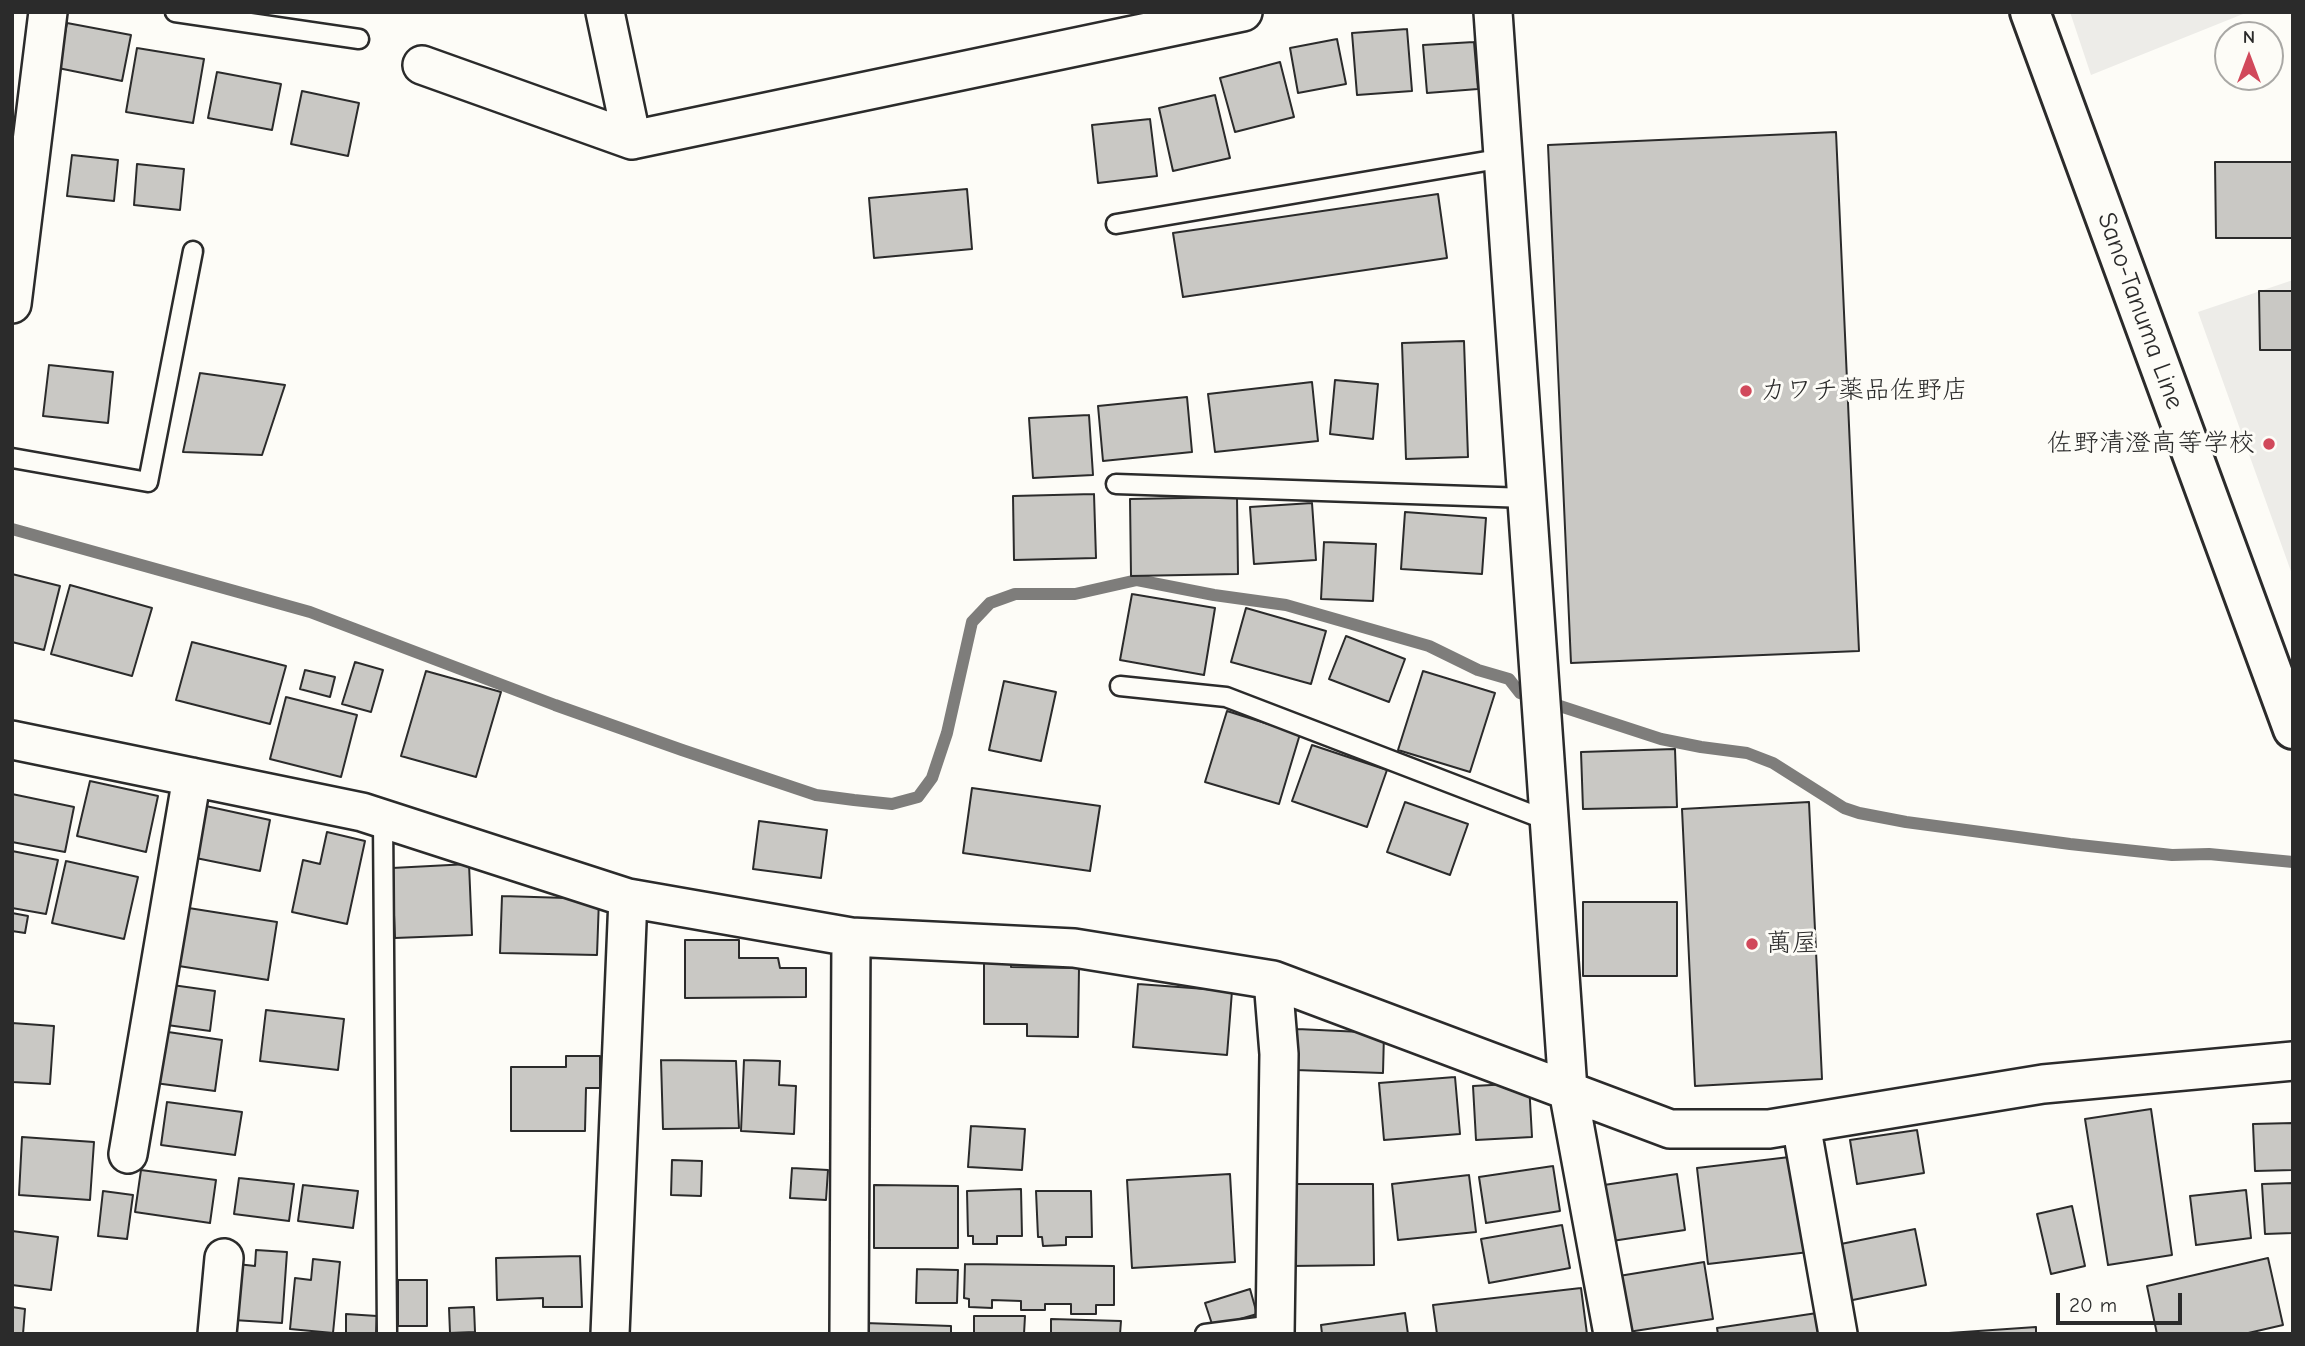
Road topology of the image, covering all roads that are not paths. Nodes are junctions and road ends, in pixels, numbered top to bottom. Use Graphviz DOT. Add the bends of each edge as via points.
graph roads {
  1 [pos="48,12"];
  2 [pos="175,12"];
  3 [pos="605,12"];
  4 [pos="1243,12"];
  5 [pos="1493,12"];
  6 [pos="2030,12"];
  7 [pos="359,39"];
  8 [pos="422,65"];
  9 [pos="632,140"];
  10 [pos="1504,158"];
  11 [pos="1116,224"];
  12 [pos="193,251"];
  13 [pos="12,304"];
  14 [pos="12,458"];
  15 [pos="1116,484"];
  16 [pos="1527,498"];
  17 [pos="1120,686"];
  18 [pos="2293,729"];
  19 [pos="12,740"];
  20 [pos="191,777"];
  21 [pos="383,819"];
  22 [pos="1549,821"];
  23 [pos="628,898"];
  24 [pos="851,937"];
  25 [pos="1273,981"];
  26 [pos="2293,1061"];
  27 [pos="1568,1090"];
  28 [pos="1801,1124"];
  29 [pos="128,1154"];
  30 [pos="224,1258"];
  31 [pos="1275,1329"];
  32 [pos="216,1334"];
  33 [pos="387,1334"];
  34 [pos="610,1334"];
  35 [pos="849,1334"];
  36 [pos="1205,1334"];
  37 [pos="1613,1334"];
  38 [pos="1838,1334"];
  1 -- 13 [label="street"];
  2 -- 7 [label="lane"];
  3 -- 9 [label="street"];
  4 -- 9 [label="street"];
  5 -- 10 [label="street"];
  6 -- 18 [label="main road, Sano-Tanuma Line"];
  8 -- 9 [label="street"];
  10 -- 11 [label="lane"];
  10 -- 16 [label="street"];
  12 -- 14 [label="lane" via="148,482"];
  15 -- 16 [label="lane"];
  16 -- 22 [label="street"];
  17 -- 22 [label="lane" via="1226,697"];
  19 -- 20 [label="street"];
  20 -- 21 [label="street"];
  20 -- 29 [label="street"];
  21 -- 23 [label="street"];
  21 -- 33 [label="lane"];
  22 -- 27 [label="street"];
  23 -- 24 [label="street"];
  23 -- 34 [label="street"];
  24 -- 25 [label="street" via="1074,948"];
  24 -- 35 [label="street"];
  25 -- 27 [label="street"];
  25 -- 31 [label="street" via="1279,1054"];
  26 -- 28 [label="street" via="2043,1084"];
  27 -- 28 [label="street" via="1670,1129 1769,1129"];
  27 -- 37 [label="street"];
  28 -- 38 [label="street"];
  30 -- 32 [label="street"];
  31 -- 36 [label="lane"];
}
